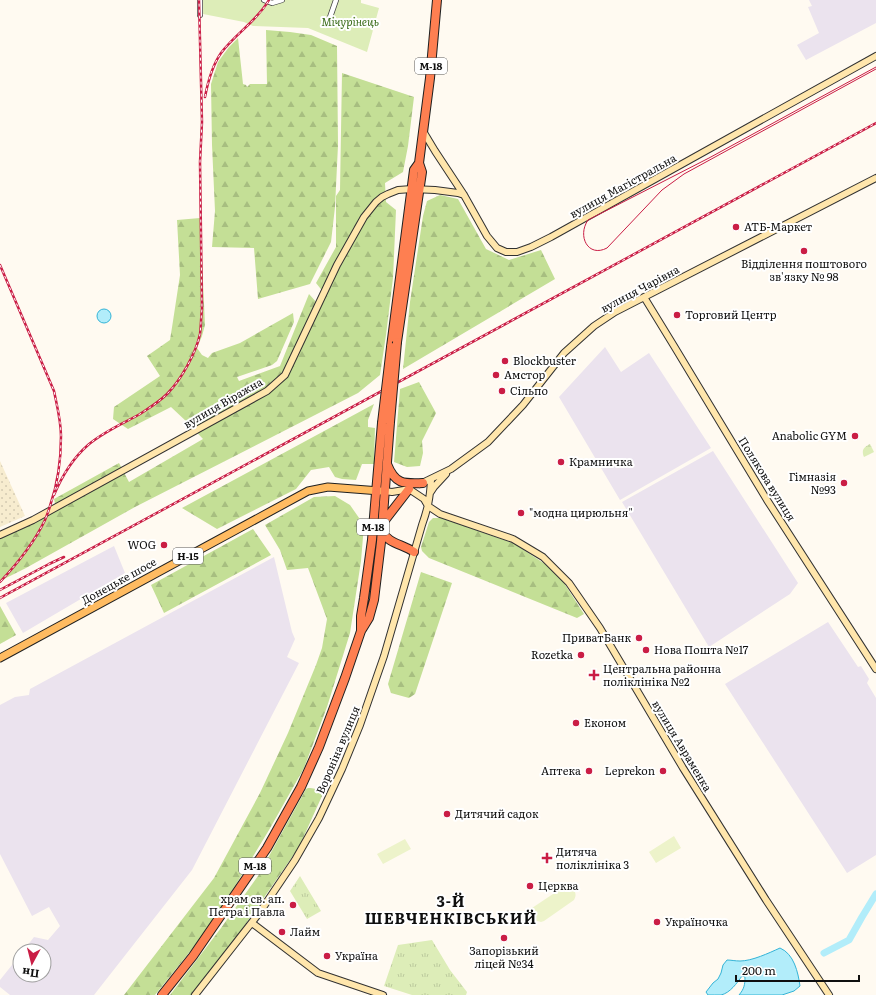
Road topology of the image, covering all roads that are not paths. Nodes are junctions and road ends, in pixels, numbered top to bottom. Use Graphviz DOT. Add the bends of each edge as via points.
graph roads {
  1 [pos="200,0"];
  2 [pos="265,0"];
  3 [pos="282,0"];
  4 [pos="336,0"];
  5 [pos="437,0"];
  6 [pos="200,15"];
  7 [pos="328,23"];
  8 [pos="876,56"];
  9 [pos="423,131"];
  10 [pos="876,178"];
  11 [pos="416,190"];
  12 [pos="464,195"];
  13 [pos="644,297"];
  14 [pos="386,422"];
  15 [pos="387,463"];
  16 [pos="452,469"];
  17 [pos="427,482"];
  18 [pos="409,489"];
  19 [pos="380,491"];
  20 [pos="430,493"];
  21 [pos="428,506"];
  22 [pos="382,528"];
  23 [pos="0,535"];
  24 [pos="400,544"];
  25 [pos="414,552"];
  26 [pos="378,565"];
  27 [pos="361,631"];
  28 [pos="0,658"];
  29 [pos="876,669"];
  30 [pos="252,922"];
  31 [pos="162,995"];
  32 [pos="195,995"];
  33 [pos="383,995"];
  34 [pos="829,995"];
  1 -- 6 [label="street"];
  2 -- 3 [label="street" via="272,3"];
  4 -- 7 [label="street"];
  5 -- 9 [label="highway, М-18"];
  8 -- 12 [label="main road, вулиця Магістральна" via="551,237 518,252 506,252 492,244"];
  9 -- 11 [label="highway, М-18" via="419,162 414,170"];
  9 -- 12 [label="main road, вулиця Магістральна"];
  10 -- 13 [label="main road, вулиця Чарівна"];
  11 -- 12 [label="main road, вулиця Віражна"];
  11 -- 14 [label="highway, М-18, bridge"];
  11 -- 23 [label="main road, вулиця Віражна" via="398,190 382,197 364,217 337,265 285,375 267,391 33,520"];
  13 -- 16 [label="main road, вулиця Чарівна" via="594,326 564,352 513,417 488,442"];
  13 -- 29 [label="main road, Полякова вулиця" via="767,500"];
  14 -- 15 [label="highway, М-18"];
  14 -- 19 [label="highway, М-18"];
  15 -- 17 [label="highway" via="390,472 403,483"];
  15 -- 19 [label="highway, М-18"];
  16 -- 17 [label="main road, вулиця Чарівна"];
  16 -- 20 [label="main road"];
  17 -- 18 [label="main road, вулиця Чарівна"];
  17 -- 20 [label="main road, Вороніна вулиця"];
  18 -- 19 [label="main road, вулиця Чарівна"];
  18 -- 21 [label="main road, вулиця Авраменка" via="424,499"];
  18 -- 22 [label="highway"];
  19 -- 22 [label="highway, М-18"];
  19 -- 27 [label="highway, М-18" via="360,616"];
  19 -- 28 [label="main road, Донецьке шосе / Н-15" via="328,487 308,491"];
  20 -- 21 [label="main road, Вороніна вулиця"];
  21 -- 25 [label="main road, Вороніна вулиця"];
  21 -- 34 [label="main road, вулиця Авраменка" via="440,514 513,539 543,557 568,583 600,628 683,768"];
  22 -- 24 [label="highway" via="386,538"];
  22 -- 26 [label="highway, М-18"];
  24 -- 25 [label="highway"];
  24 -- 26 [label="highway" via="386,549"];
  25 -- 30 [label="main road, Вороніна вулиця" via="382,662 342,769 319,818 296,858"];
  26 -- 27 [label="highway, М-18" via="369,618"];
  27 -- 31 [label="highway, М-18" via="301,787 267,848 193,956"];
  30 -- 32 [label="main road, Вороніна вулиця"];
  30 -- 33 [label="main road" via="318,972"];
}
